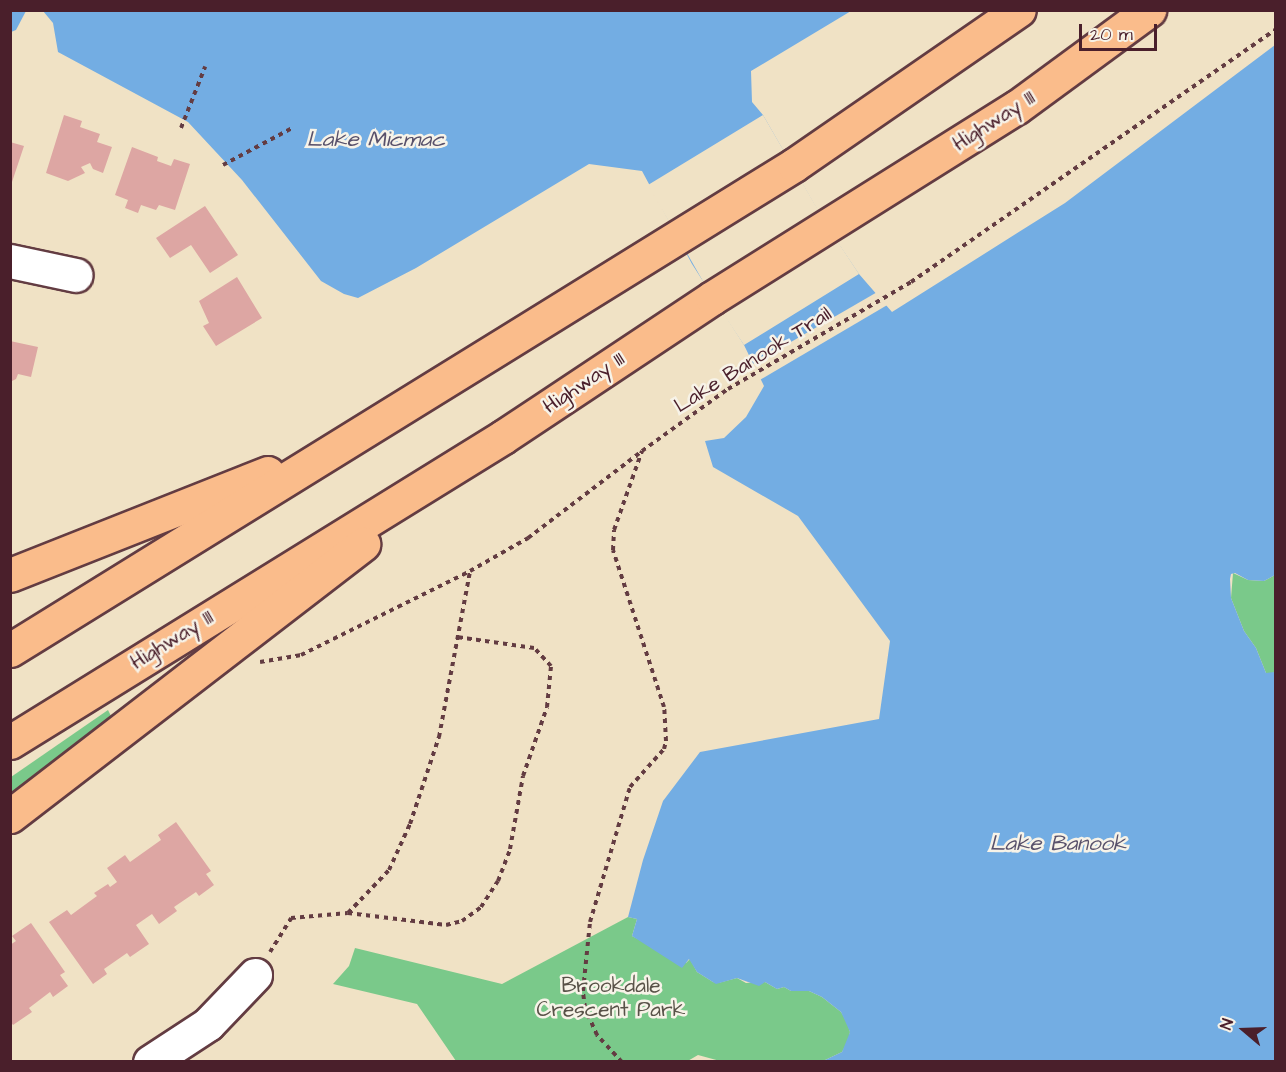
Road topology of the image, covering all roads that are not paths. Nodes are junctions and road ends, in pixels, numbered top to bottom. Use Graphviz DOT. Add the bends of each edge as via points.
graph roads {
  1 [pos="991,10"];
  2 [pos="1019,10"];
  3 [pos="1149,10"];
  4 [pos="937,68"];
  5 [pos="10,261"];
  6 [pos="76,275"];
  7 [pos="503,437"];
  8 [pos="350,440"];
  9 [pos="10,575"];
  10 [pos="10,650"];
  11 [pos="10,742"];
  12 [pos="10,816"];
  13 [pos="255,975"];
  14 [pos="150,1062"];
  1 -- 4 [label="highway"];
  2 -- 4 [label="highway"];
  3 -- 7 [label="highway, Highway 111" via="1017,107 712,298"];
  4 -- 8 [label="highway" via="794,165"];
  5 -- 6 [label="street"];
  7 -- 11 [label="highway, Highway 111"];
  7 -- 12 [label="highway"];
  8 -- 9 [label="highway"];
  8 -- 10 [label="highway"];
  13 -- 14 [label="street" via="208,1024"];
}
